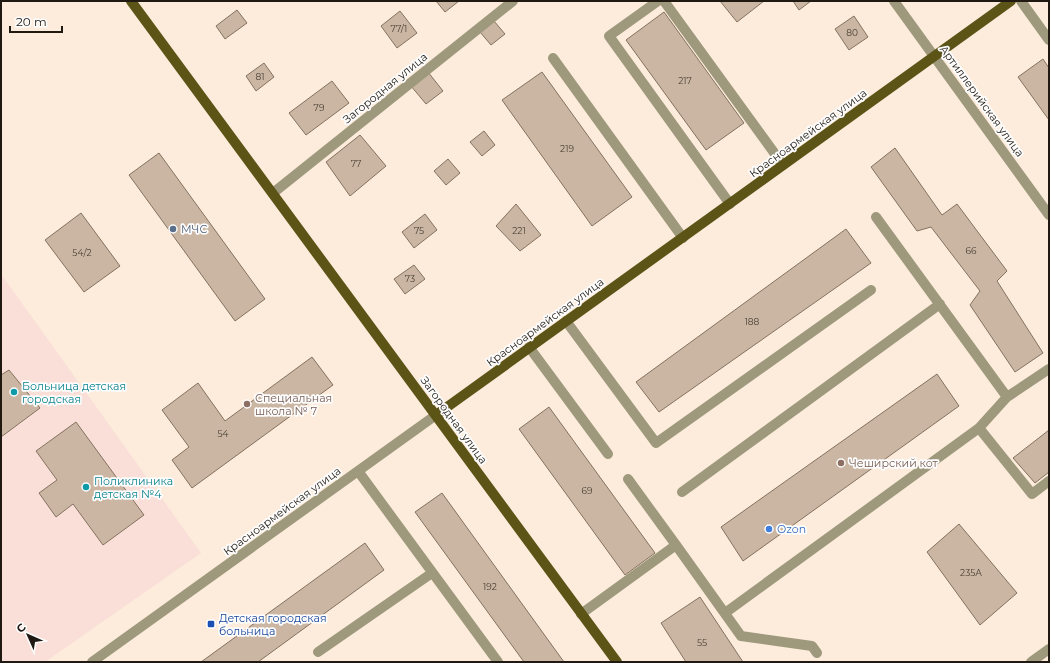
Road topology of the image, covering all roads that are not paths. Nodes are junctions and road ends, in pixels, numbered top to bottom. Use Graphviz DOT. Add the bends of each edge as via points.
graph roads {
  1 [pos="131,1"];
  2 [pos="513,1"];
  3 [pos="658,1"];
  4 [pos="664,1"];
  5 [pos="894,1"];
  6 [pos="1011,1"];
  7 [pos="1021,1"];
  8 [pos="1049,40"];
  9 [pos="934,56"];
  10 [pos="553,58"];
  11 [pos="783,165"];
  12 [pos="273,193"];
  13 [pos="730,204"];
  14 [pos="1049,215"];
  15 [pos="876,217"];
  16 [pos="683,238"];
  17 [pos="871,290"];
  18 [pos="940,304"];
  19 [pos="566,321"];
  20 [pos="529,348"];
  21 [pos="1049,369"];
  22 [pos="1007,397"];
  23 [pos="436,415"];
  24 [pos="979,428"];
  25 [pos="608,454"];
  26 [pos="358,471"];
  27 [pos="628,479"];
  28 [pos="1049,482"];
  29 [pos="682,492"];
  30 [pos="676,545"];
  31 [pos="432,573"];
  32 [pos="725,612"];
  33 [pos="581,614"];
  34 [pos="1049,649"];
  35 [pos="318,652"];
  36 [pos="105,653"];
  37 [pos="817,653"];
  38 [pos="92,662"];
  39 [pos="111,662"];
  40 [pos="498,662"];
  41 [pos="617,662"];
  42 [pos="1031,662"];
  1 -- 12 [label="main road, Загородная улица"];
  2 -- 12 [label="street, Загородная улица"];
  3 -- 13 [label="street" via="609,36"];
  4 -- 11 [label="street"];
  5 -- 9 [label="street, Артиллерийская улица"];
  6 -- 9 [label="main road, Красноармейская улица"];
  7 -- 8 [label="street"];
  9 -- 11 [label="main road, Красноармейская улица"];
  9 -- 14 [label="street, Артиллерийская улица"];
  10 -- 16 [label="street"];
  11 -- 13 [label="main road, Красноармейская улица"];
  12 -- 23 [label="main road, Загородная улица"];
  13 -- 16 [label="main road, Красноармейская улица"];
  15 -- 18 [label="street"];
  16 -- 19 [label="main road, Красноармейская улица"];
  17 -- 19 [label="street" via="656,442"];
  18 -- 22 [label="street"];
  18 -- 29 [label="street"];
  19 -- 20 [label="main road, Красноармейская улица"];
  20 -- 23 [label="main road, Красноармейская улица"];
  20 -- 25 [label="street"];
  21 -- 22 [label="street"];
  22 -- 24 [label="street"];
  23 -- 26 [label="street, Красноармейская улица"];
  23 -- 33 [label="main road, Загородная улица"];
  24 -- 28 [label="street" via="1032,494"];
  24 -- 32 [label="street"];
  26 -- 31 [label="street"];
  26 -- 36 [label="street, Красноармейская улица"];
  27 -- 30 [label="street"];
  30 -- 32 [label="street"];
  30 -- 33 [label="street"];
  31 -- 35 [label="street"];
  31 -- 40 [label="street"];
  32 -- 37 [label="street" via="741,636 812,646"];
  33 -- 41 [label="main road, Загородная улица"];
  34 -- 42 [label="street"];
  36 -- 38 [label="street, Красноармейская улица"];
  36 -- 39 [label="street"];
}
